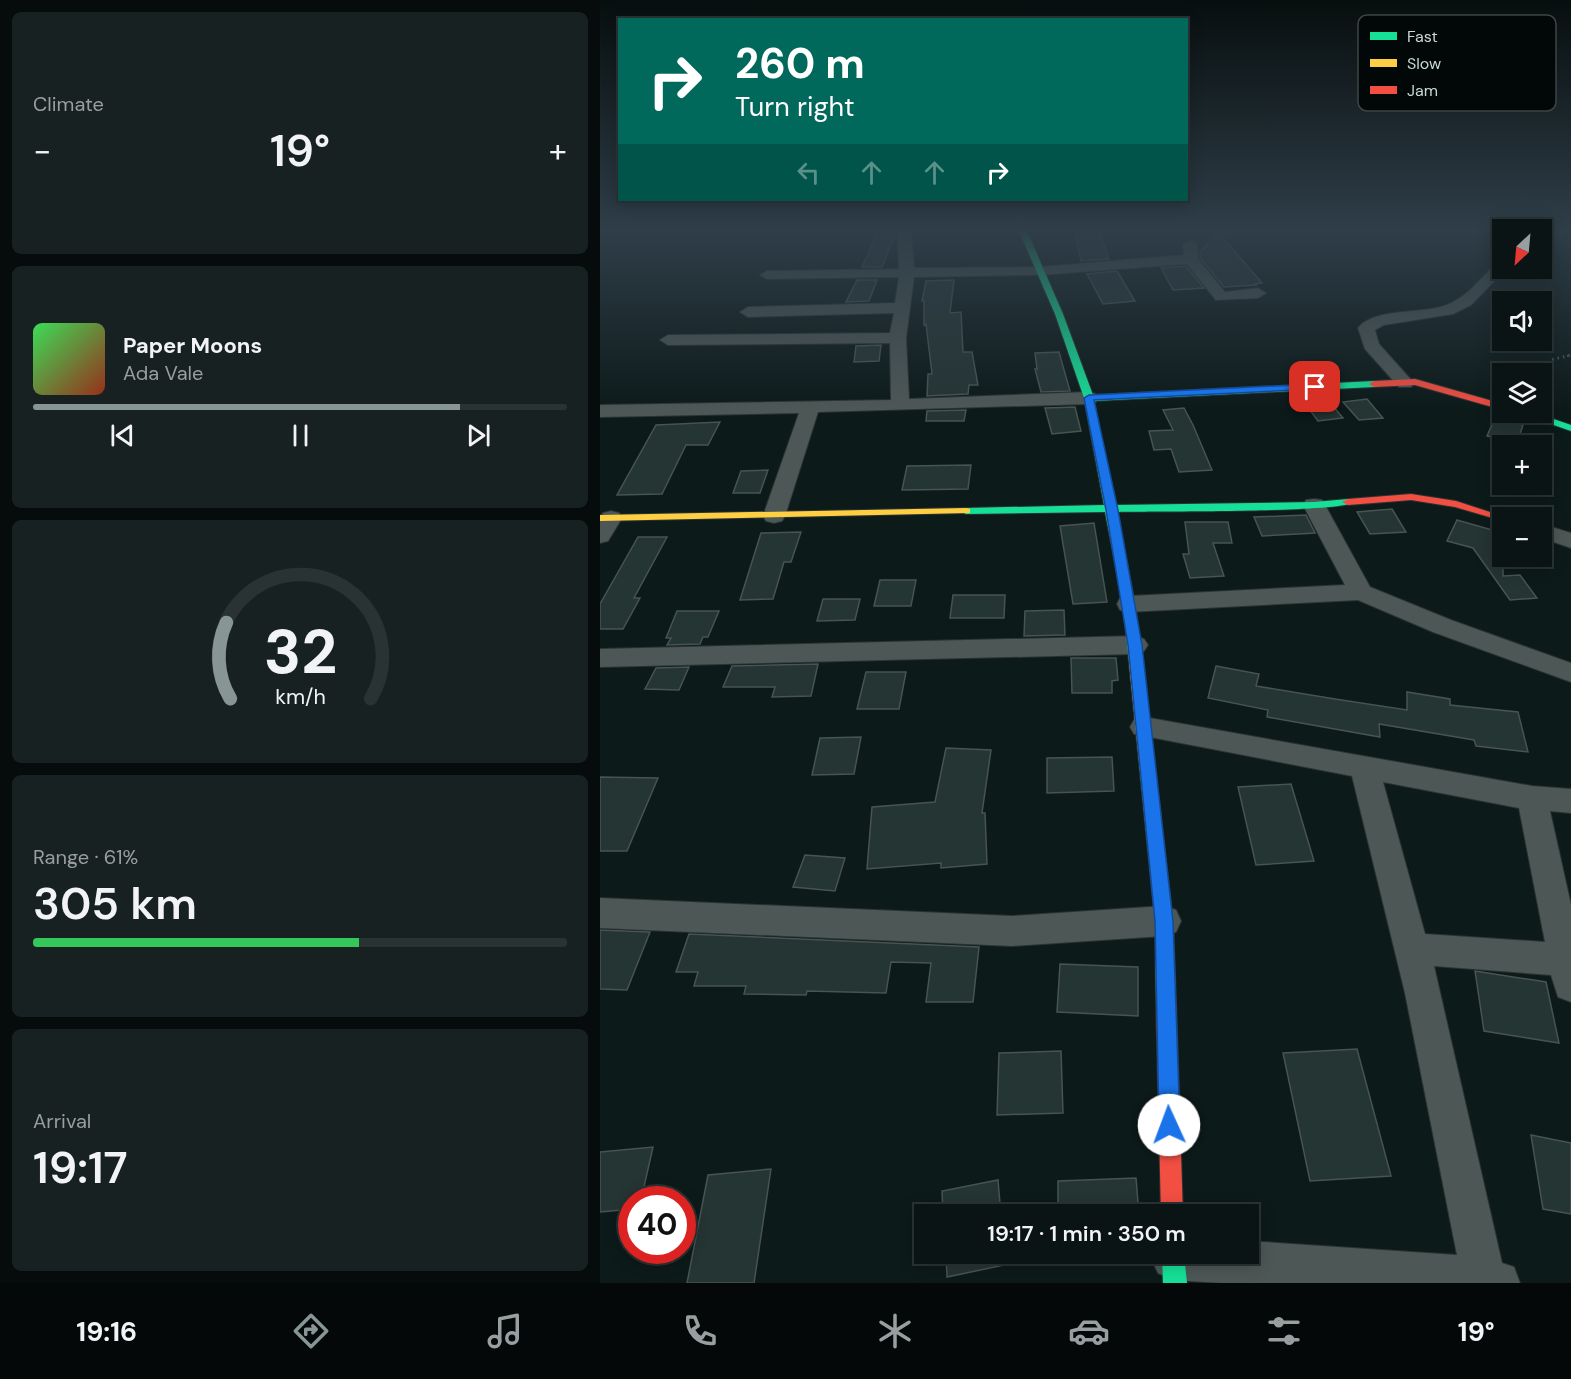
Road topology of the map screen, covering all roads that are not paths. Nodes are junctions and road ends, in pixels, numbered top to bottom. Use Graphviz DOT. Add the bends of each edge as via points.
graph roads {
  1 [pos="904,291"];
  2 [pos="1048,291"];
  3 [pos="1216,291"];
  4 [pos="1476,291"];
  5 [pos="1258,294"];
  6 [pos="901,308"];
  7 [pos="748,312"];
  8 [pos="898,338"];
  9 [pos="668,340"];
  10 [pos="1405,383"];
  11 [pos="1089,398"];
  12 [pos="1492,404"];
  13 [pos="900,405"];
  14 [pos="810,406"];
  15 [pos="600,411"];
  16 [pos="1552,422"];
  17 [pos="1571,428"];
  18 [pos="1314,505"];
  19 [pos="1112,510"];
  20 [pos="1492,515"];
  21 [pos="774,516"];
  22 [pos="604,524"];
  23 [pos="1552,534"];
  24 [pos="1571,541"];
  25 [pos="1361,592"];
  26 [pos="1129,604"];
  27 [pos="1135,645"];
  28 [pos="600,658"];
  29 [pos="1571,673"];
  30 [pos="1144,727"];
  31 [pos="1365,768"];
  32 [pos="1532,798"];
  33 [pos="1571,801"];
  34 [pos="600,913"];
  35 [pos="1164,921"];
  36 [pos="1412,949"];
  37 [pos="1568,972"];
  38 [pos="1172,1204"];
  39 [pos="1174,1265"];
  40 [pos="1491,1281"];
  1 -- 6 [label="street"];
  2 -- 11 [label="street"];
  3 -- 5 [label="street" via="1221,297"];
  4 -- 10 [label="street" via="1447,312 1380,321 1366,328 1371,345"];
  6 -- 7 [label="street"];
  6 -- 8 [label="street"];
  8 -- 9 [label="street"];
  8 -- 13 [label="street"];
  10 -- 11 [label="street"];
  10 -- 12 [label="street" via="1424,384"];
  11 -- 13 [label="street"];
  11 -- 19 [label="street"];
  13 -- 14 [label="street"];
  14 -- 15 [label="street"];
  14 -- 21 [label="street"];
  16 -- 17 [label="street"];
  18 -- 19 [label="street"];
  18 -- 20 [label="street" via="1411,497"];
  18 -- 25 [label="street"];
  19 -- 21 [label="street"];
  19 -- 26 [label="street"];
  21 -- 22 [label="street"];
  23 -- 24 [label="street"];
  25 -- 26 [label="street"];
  25 -- 29 [label="street"];
  26 -- 27 [label="street"];
  27 -- 28 [label="street"];
  27 -- 30 [label="street"];
  30 -- 31 [label="street"];
  30 -- 35 [label="street"];
  31 -- 32 [label="street"];
  31 -- 36 [label="street"];
  32 -- 33 [label="street"];
  32 -- 37 [label="street"];
  34 -- 35 [label="street" via="1012,930"];
  35 -- 38 [label="street"];
  36 -- 37 [label="street"];
  36 -- 40 [label="street"];
  39 -- 40 [label="street"];
}
